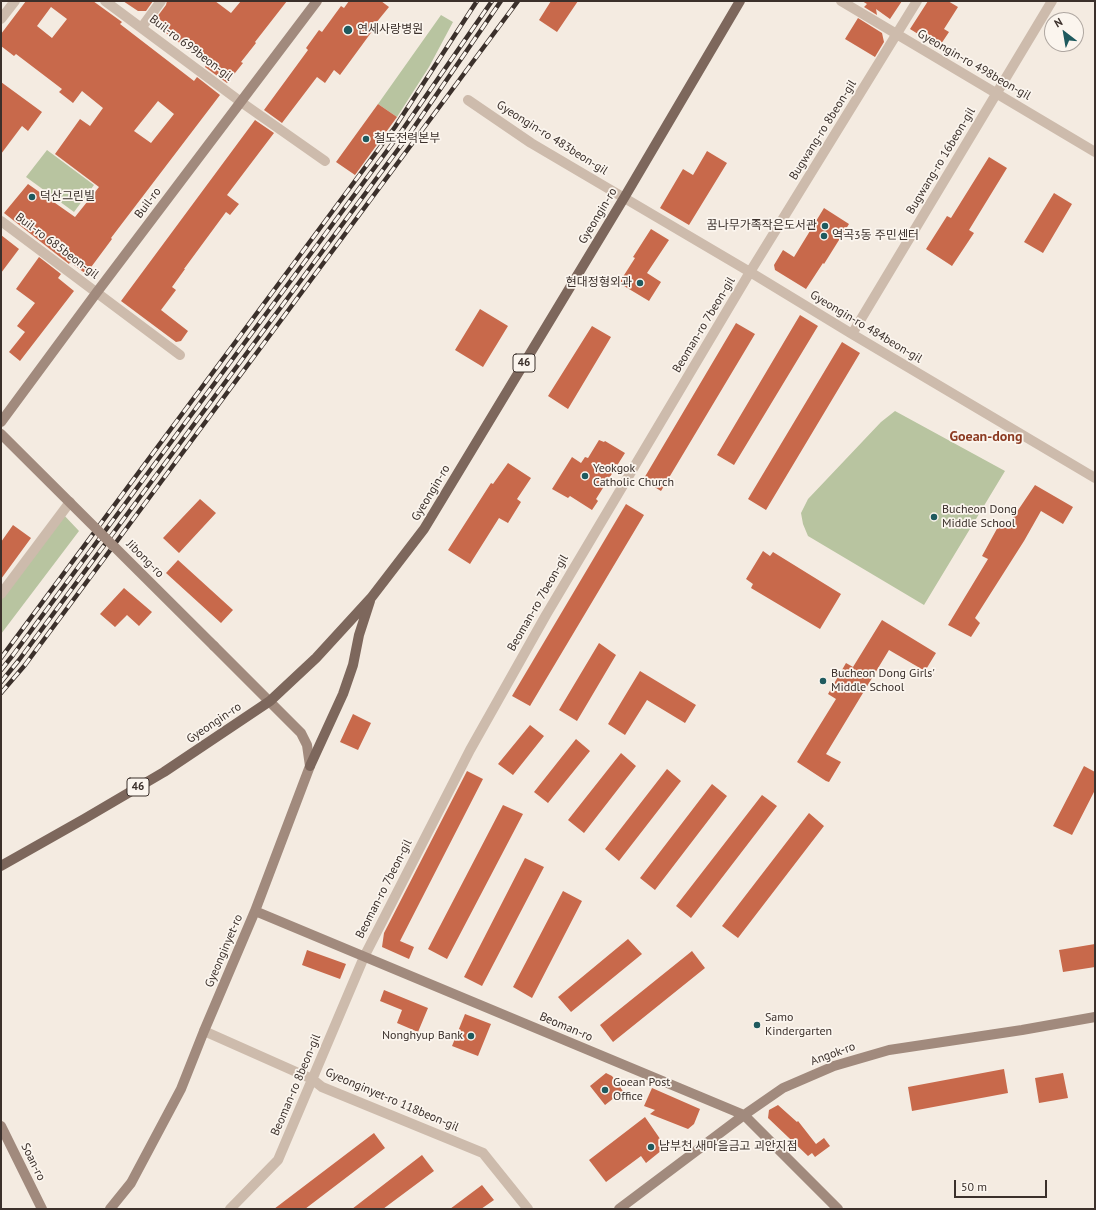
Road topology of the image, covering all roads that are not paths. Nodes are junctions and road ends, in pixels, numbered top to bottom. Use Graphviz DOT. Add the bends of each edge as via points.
graph roads {
  1 [pos="14,1"];
  2 [pos="105,1"];
  3 [pos="161,1"];
  4 [pos="317,1"];
  5 [pos="740,1"];
  6 [pos="841,1"];
  7 [pos="917,1"];
  8 [pos="1052,1"];
  9 [pos="1,19"];
  10 [pos="142,27"];
  11 [pos="896,35"];
  12 [pos="997,94"];
  13 [pos="468,100"];
  14 [pos="241,102"];
  15 [pos="1095,152"];
  16 [pos="325,161"];
  17 [pos="624,198"];
  18 [pos="1,221"];
  19 [pos="750,272"];
  20 [pos="96,292"];
  21 [pos="852,334"];
  22 [pos="180,355"];
  23 [pos="1,422"];
  24 [pos="1,434"];
  25 [pos="1095,478"];
  26 [pos="70,502"];
  27 [pos="1,594"];
  28 [pos="371,598"];
  29 [pos="270,701"];
  30 [pos="310,766"];
  31 [pos="1,866"];
  32 [pos="255,911"];
  33 [pos="364,957"];
  34 [pos="1095,1017"];
  35 [pos="204,1031"];
  36 [pos="312,1079"];
  37 [pos="744,1115"];
  38 [pos="1,1126"];
  39 [pos="42,1209"];
  40 [pos="110,1209"];
  41 [pos="230,1209"];
  42 [pos="528,1209"];
  43 [pos="619,1209"];
  44 [pos="838,1209"];
  1 -- 9 [label="street"];
  2 -- 10 [label="street, Buil-ro 699beon-gil"];
  3 -- 10 [label="street"];
  4 -- 14 [label="street, Buil-ro"];
  5 -- 17 [label="main road, Gyeongin-ro / 46"];
  6 -- 11 [label="street, Gyeongin-ro 498beon-gil"];
  7 -- 11 [label="street, Bugwang-ro 8beon-gil"];
  8 -- 12 [label="street, Bugwang-ro 16beon-gil"];
  10 -- 14 [label="street, Buil-ro 699beon-gil"];
  11 -- 12 [label="street, Gyeongin-ro 498beon-gil"];
  11 -- 19 [label="street, Bugwang-ro 8beon-gil"];
  12 -- 15 [label="street, Gyeongin-ro 498beon-gil"];
  12 -- 21 [label="street, Bugwang-ro 16beon-gil"];
  13 -- 17 [label="street, Gyeongin-ro 483beon-gil" via="531,143"];
  14 -- 16 [label="street, Buil-ro 699beon-gil"];
  14 -- 20 [label="street, Buil-ro"];
  17 -- 19 [label="street, Gyeongin-ro 484beon-gil"];
  17 -- 28 [label="main road, Gyeongin-ro / 46" via="416,542"];
  18 -- 20 [label="street, Buil-ro 685beon-gil"];
  19 -- 21 [label="street, Gyeongin-ro 484beon-gil"];
  19 -- 33 [label="street, Beoman-ro 7beon-gil" via="546,615 470,750"];
  20 -- 22 [label="street, Buil-ro 685beon-gil"];
  20 -- 23 [label="street, Buil-ro"];
  21 -- 25 [label="street, Gyeongin-ro 484beon-gil"];
  24 -- 29 [label="street, Jibong-ro, bridge"];
  26 -- 27 [label="street"];
  28 -- 29 [label="main road, Gyeongin-ro / 46" via="316,658"];
  28 -- 30 [label="main road" via="343,694"];
  29 -- 30 [label="street, Gyeonginyet-ro" via="301,733 307,745"];
  29 -- 31 [label="main road, Gyeongin-ro / 46" via="164,772"];
  30 -- 32 [label="street, Gyeonginyet-ro"];
  32 -- 33 [label="street, Beoman-ro"];
  32 -- 35 [label="street, Gyeonginyet-ro"];
  33 -- 36 [label="street, Beoman-ro 8beon-gil"];
  33 -- 37 [label="street, Beoman-ro"];
  34 -- 37 [label="street, Angok-ro" via="889,1050 834,1066 784,1088"];
  35 -- 36 [label="street, Gyeonginyet-ro 118beon-gil"];
  35 -- 40 [label="street, Gyeonginyet-ro" via="181,1089 131,1183"];
  36 -- 41 [label="street, Beoman-ro 8beon-gil" via="278,1160"];
  36 -- 42 [label="street, Gyeonginyet-ro 118beon-gil" via="322,1087 483,1153"];
  37 -- 43 [label="street, Angok-ro"];
  37 -- 44 [label="street, Beoman-ro"];
  38 -- 39 [label="street, Soan-ro"];
}
